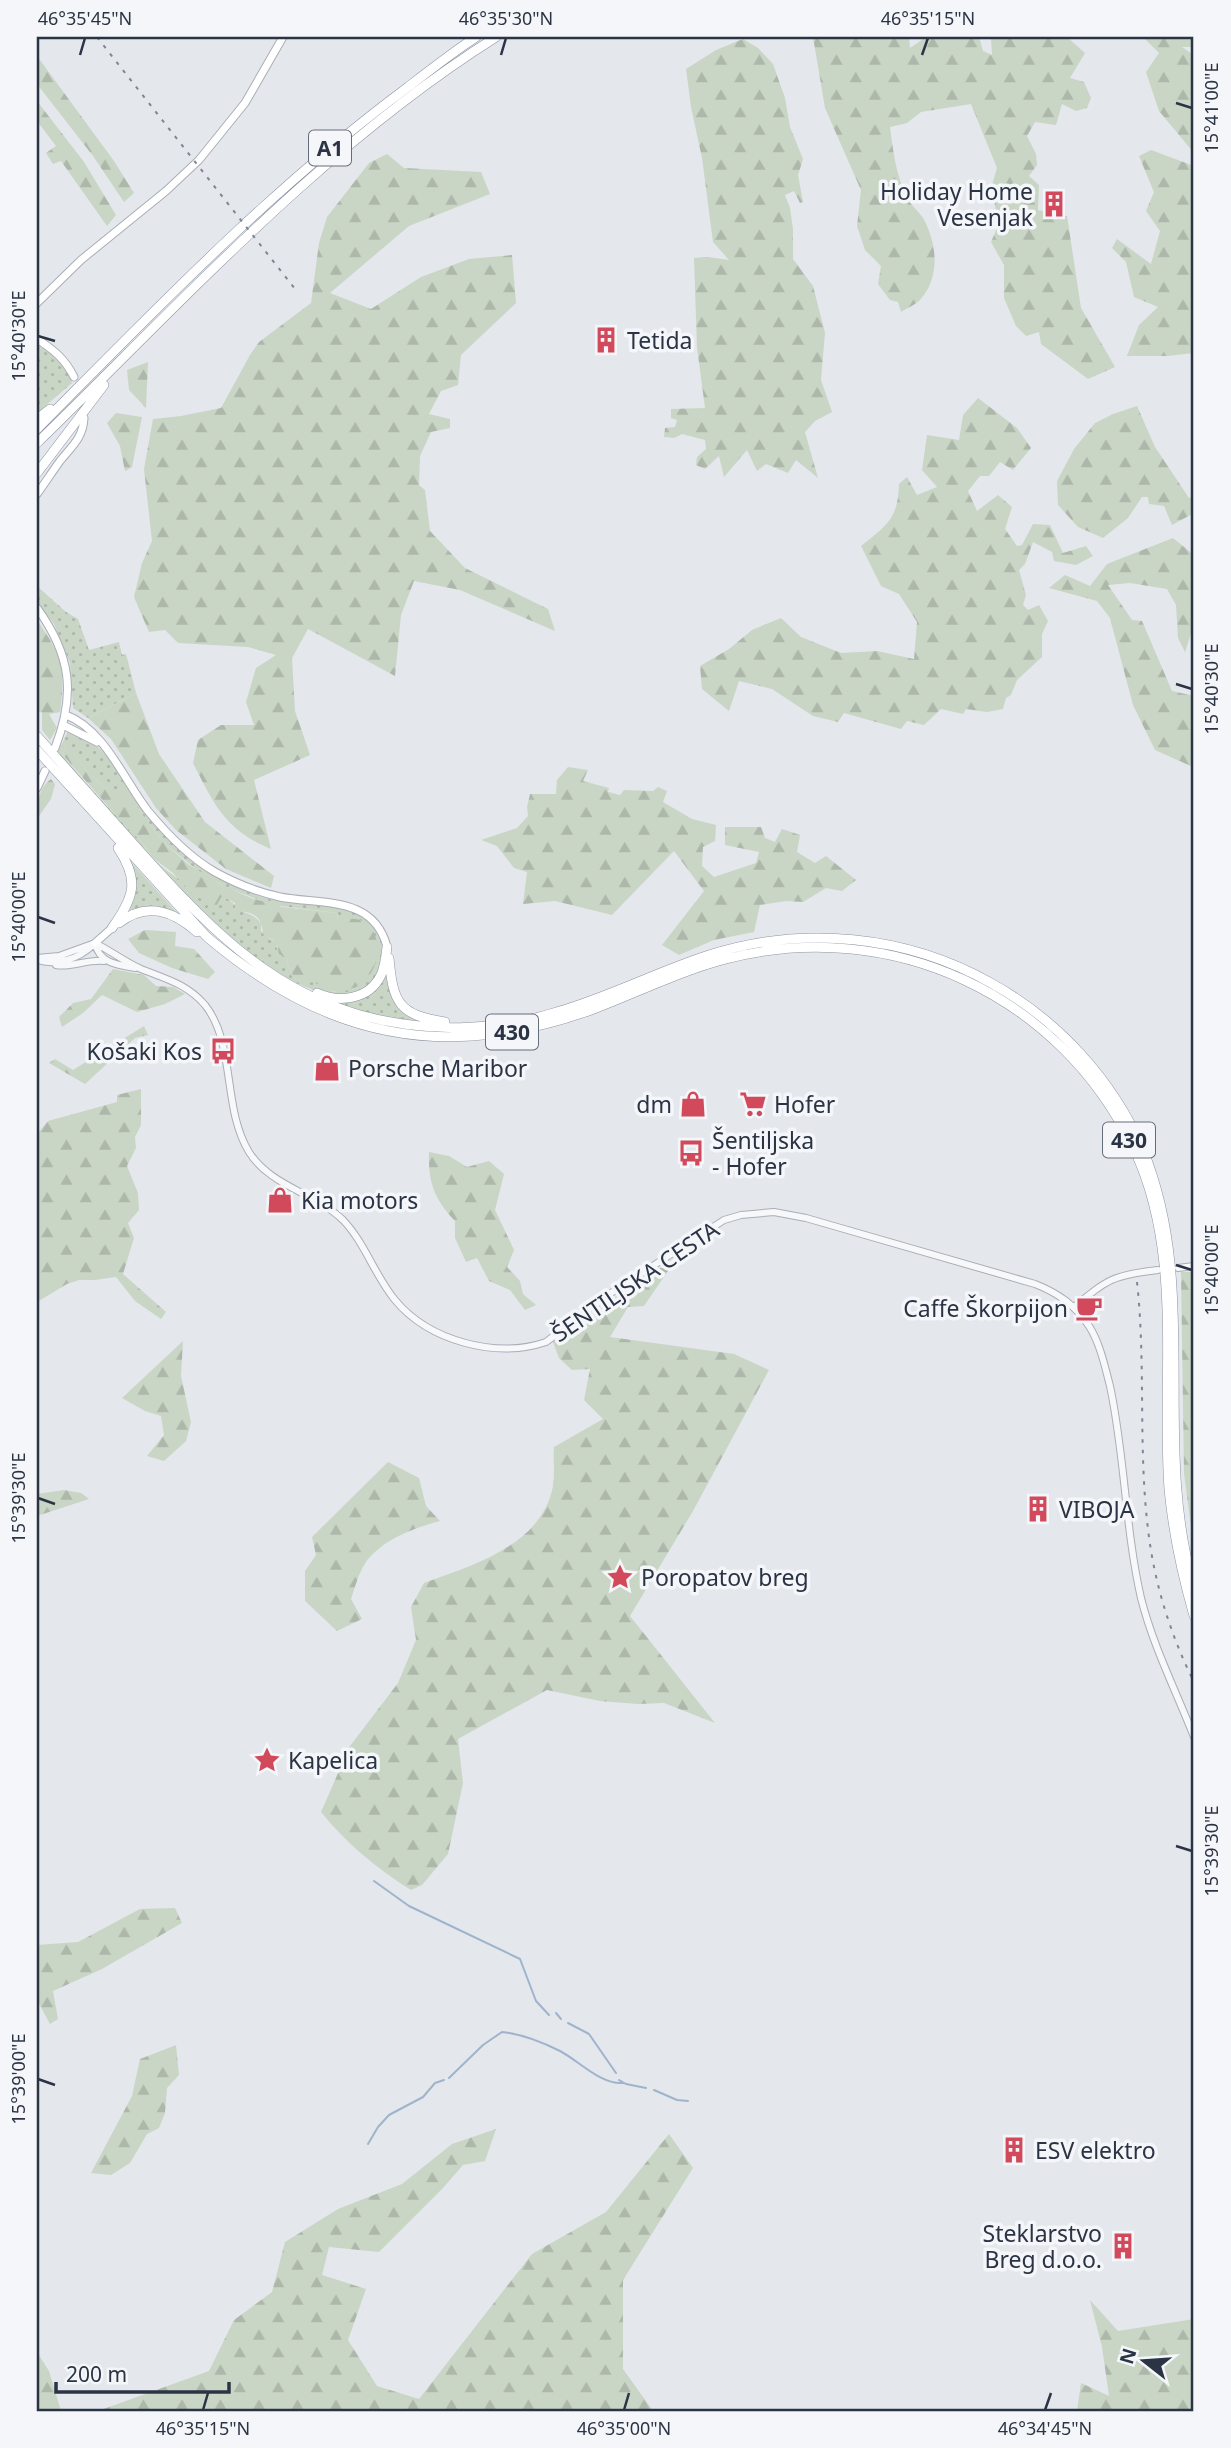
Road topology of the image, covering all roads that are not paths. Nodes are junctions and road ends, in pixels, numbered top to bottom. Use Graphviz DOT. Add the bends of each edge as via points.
graph roads {
  1 [pos="284,37"];
  2 [pos="477,37"];
  3 [pos="496,37"];
  4 [pos="37,303"];
  5 [pos="37,339"];
  6 [pos="124,359"];
  7 [pos="78,380"];
  8 [pos="84,418"];
  9 [pos="37,419"];
  10 [pos="37,429"];
  11 [pos="37,443"];
  12 [pos="37,473"];
  13 [pos="37,494"];
  14 [pos="37,608"];
  15 [pos="66,715"];
  16 [pos="63,725"];
  17 [pos="37,736"];
  18 [pos="102,745"];
  19 [pos="55,748"];
  20 [pos="37,750"];
  21 [pos="46,771"];
  22 [pos="37,788"];
  23 [pos="109,831"];
  24 [pos="113,928"];
  25 [pos="207,937"];
  26 [pos="95,943"];
  27 [pos="387,947"];
  28 [pos="37,959"];
  29 [pos="106,961"];
  30 [pos="51,962"];
  31 [pos="141,968"];
  32 [pos="275,978"];
  33 [pos="478,1027"];
  34 [pos="1194,1266"];
  35 [pos="1178,1268"];
  36 [pos="1158,1270"];
  37 [pos="1074,1307"];
  38 [pos="1194,1587"];
  39 [pos="1194,1616"];
  40 [pos="1194,1737"];
  1 -- 4 [label="main road" via="245,103 199,160"];
  2 -- 7 [label="highway, A1" via="327,151"];
  3 -- 6 [label="highway, A1" via="335,157"];
  5 -- 7 [label="main road" via="59,354"];
  6 -- 11 [label="highway, A1"];
  6 -- 12 [label="highway"];
  7 -- 9 [label="highway"];
  7 -- 10 [label="highway, A1"];
  8 -- 13 [label="main road" via="80,439"];
  14 -- 15 [label="main road" via="64,659"];
  15 -- 16 [label="main road"];
  15 -- 18 [label="main road" via="88,726"];
  16 -- 18 [label="main road"];
  16 -- 19 [label="main road"];
  17 -- 32 [label="highway, 430" via="212,929"];
  18 -- 27 [label="main road" via="161,826 206,867 264,893 363,912 378,926"];
  20 -- 23 [label="highway, 430"];
  21 -- 22 [label="main road"];
  23 -- 24 [label="highway" via="132,880 128,905"];
  23 -- 25 [label="highway, 430"];
  24 -- 25 [label="highway" via="135,913 155,909 178,917"];
  24 -- 26 [label="main road"];
  25 -- 39 [label="highway, 430" via="278,990 317,1009 387,1030 443,1037 525,1030 722,960 781,949 827,948 919,961 1000,998 1041,1027 1079,1063 1107,1101 1150,1191 1159,1229 1167,1341 1169,1488 1182,1574"];
  26 -- 28 [label="street"];
  26 -- 29 [label="street"];
  26 -- 30 [label="street" via="75,957"];
  26 -- 31 [label="street, ŠENTILJSKA CESTA"];
  27 -- 32 [label="highway" via="376,983 355,997 333,999"];
  27 -- 33 [label="highway" via="394,993 408,1012 422,1019"];
  28 -- 30 [label="street"];
  29 -- 30 [label="street, ŠENTILJSKA CESTA" via="63,966"];
  29 -- 31 [label="street, ŠENTILJSKA CESTA"];
  31 -- 37 [label="street, ŠENTILJSKA CESTA" via="188,988 214,1018 235,1120 257,1163 342,1220 408,1314 468,1343 508,1349 546,1342 611,1293 724,1220 774,1212 806,1217 1035,1284"];
  32 -- 33 [label="highway, 430" via="338,1008 389,1022"];
  33 -- 38 [label="highway, 430" via="558,1012 711,954 778,940 815,938 922,952 973,973 1047,1021 1112,1094 1154,1179 1174,1287 1177,1486"];
  34 -- 35 [label="street"];
  36 -- 37 [label="street" via="1115,1276"];
  37 -- 40 [label="street, ŠENTILJSKA CESTA" via="1090,1328 1107,1375 1133,1555 1148,1621"];
}
